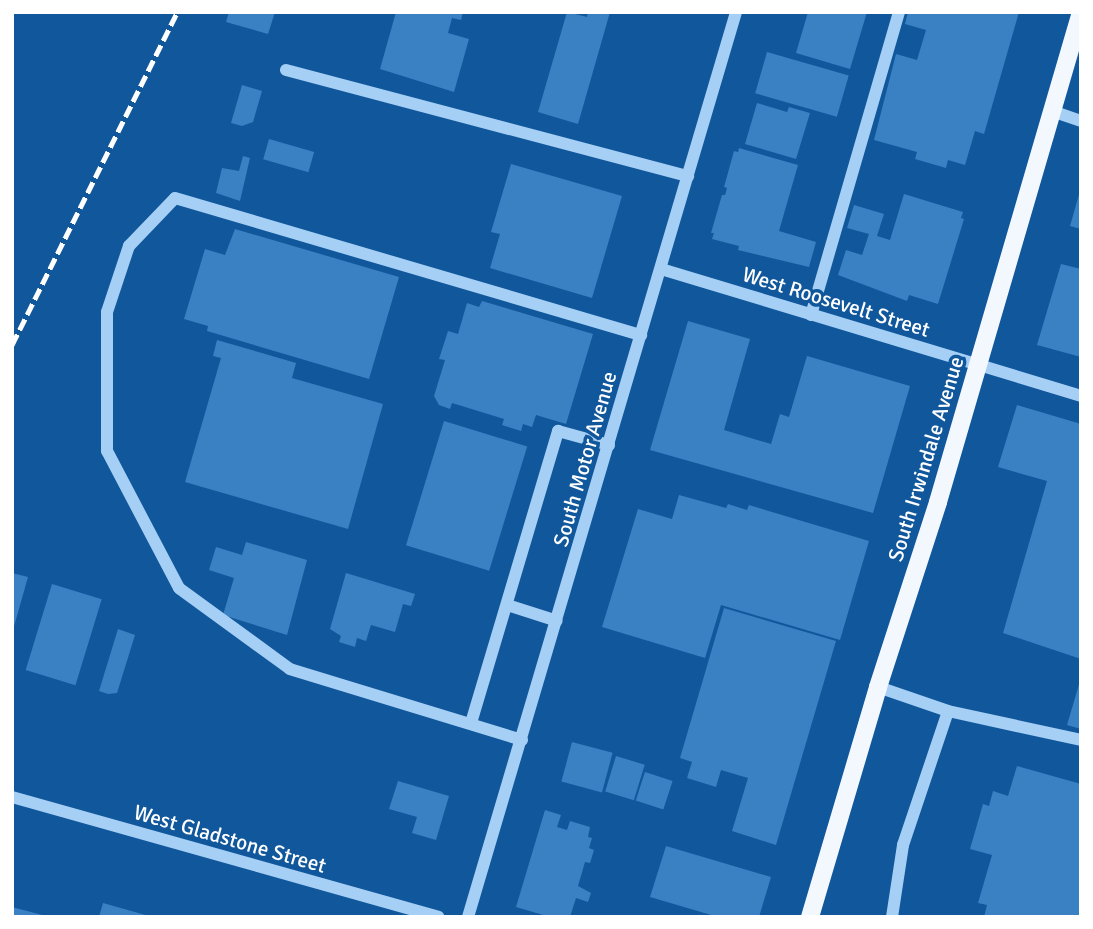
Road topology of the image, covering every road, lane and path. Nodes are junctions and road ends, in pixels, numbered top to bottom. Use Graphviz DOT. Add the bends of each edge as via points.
graph roads {
  1 [pos="736,12"];
  2 [pos="899,12"];
  3 [pos="1081,12"];
  4 [pos="1078,34"];
  5 [pos="286,70"];
  6 [pos="1052,111"];
  7 [pos="1081,121"];
  8 [pos="688,176"];
  9 [pos="661,269"];
  10 [pos="811,315"];
  11 [pos="641,335"];
  12 [pos="978,366"];
  13 [pos="1081,396"];
  14 [pos="609,445"];
  15 [pos="507,605"];
  16 [pos="557,621"];
  17 [pos="878,687"];
  18 [pos="948,711"];
  19 [pos="471,723"];
  20 [pos="522,740"];
  21 [pos="1081,740"];
  22 [pos="12,797"];
  23 [pos="438,917"];
  24 [pos="468,917"];
  25 [pos="810,917"];
  26 [pos="892,917"];
  1 -- 8 [label="street, South Motor Avenue"];
  2 -- 10 [label="street"];
  3 -- 4 [label="main road, South Irwindale Avenue"];
  4 -- 6 [label="main road, South Irwindale Avenue"];
  5 -- 8 [label="street"];
  6 -- 7 [label="street"];
  6 -- 12 [label="main road, South Irwindale Avenue"];
  8 -- 9 [label="street, South Motor Avenue"];
  9 -- 10 [label="street, West Roosevelt Street"];
  9 -- 11 [label="street, South Motor Avenue"];
  10 -- 12 [label="street, West Roosevelt Street"];
  11 -- 14 [label="street, South Motor Avenue"];
  11 -- 19 [label="street" via="175,198 129,246 107,312 107,451 179,588 290,669"];
  12 -- 13 [label="street, West Roosevelt Street"];
  12 -- 17 [label="main road, South Irwindale Avenue"];
  14 -- 15 [label="street" via="558,430"];
  14 -- 16 [label="street, South Motor Avenue"];
  15 -- 16 [label="street"];
  15 -- 19 [label="street"];
  16 -- 20 [label="street, South Motor Avenue"];
  17 -- 18 [label="street"];
  17 -- 25 [label="main road, South Irwindale Avenue"];
  18 -- 21 [label="street"];
  18 -- 26 [label="street" via="902,845"];
  19 -- 20 [label="street"];
  20 -- 24 [label="street, South Motor Avenue"];
  22 -- 23 [label="street, West Gladstone Street"];
}
